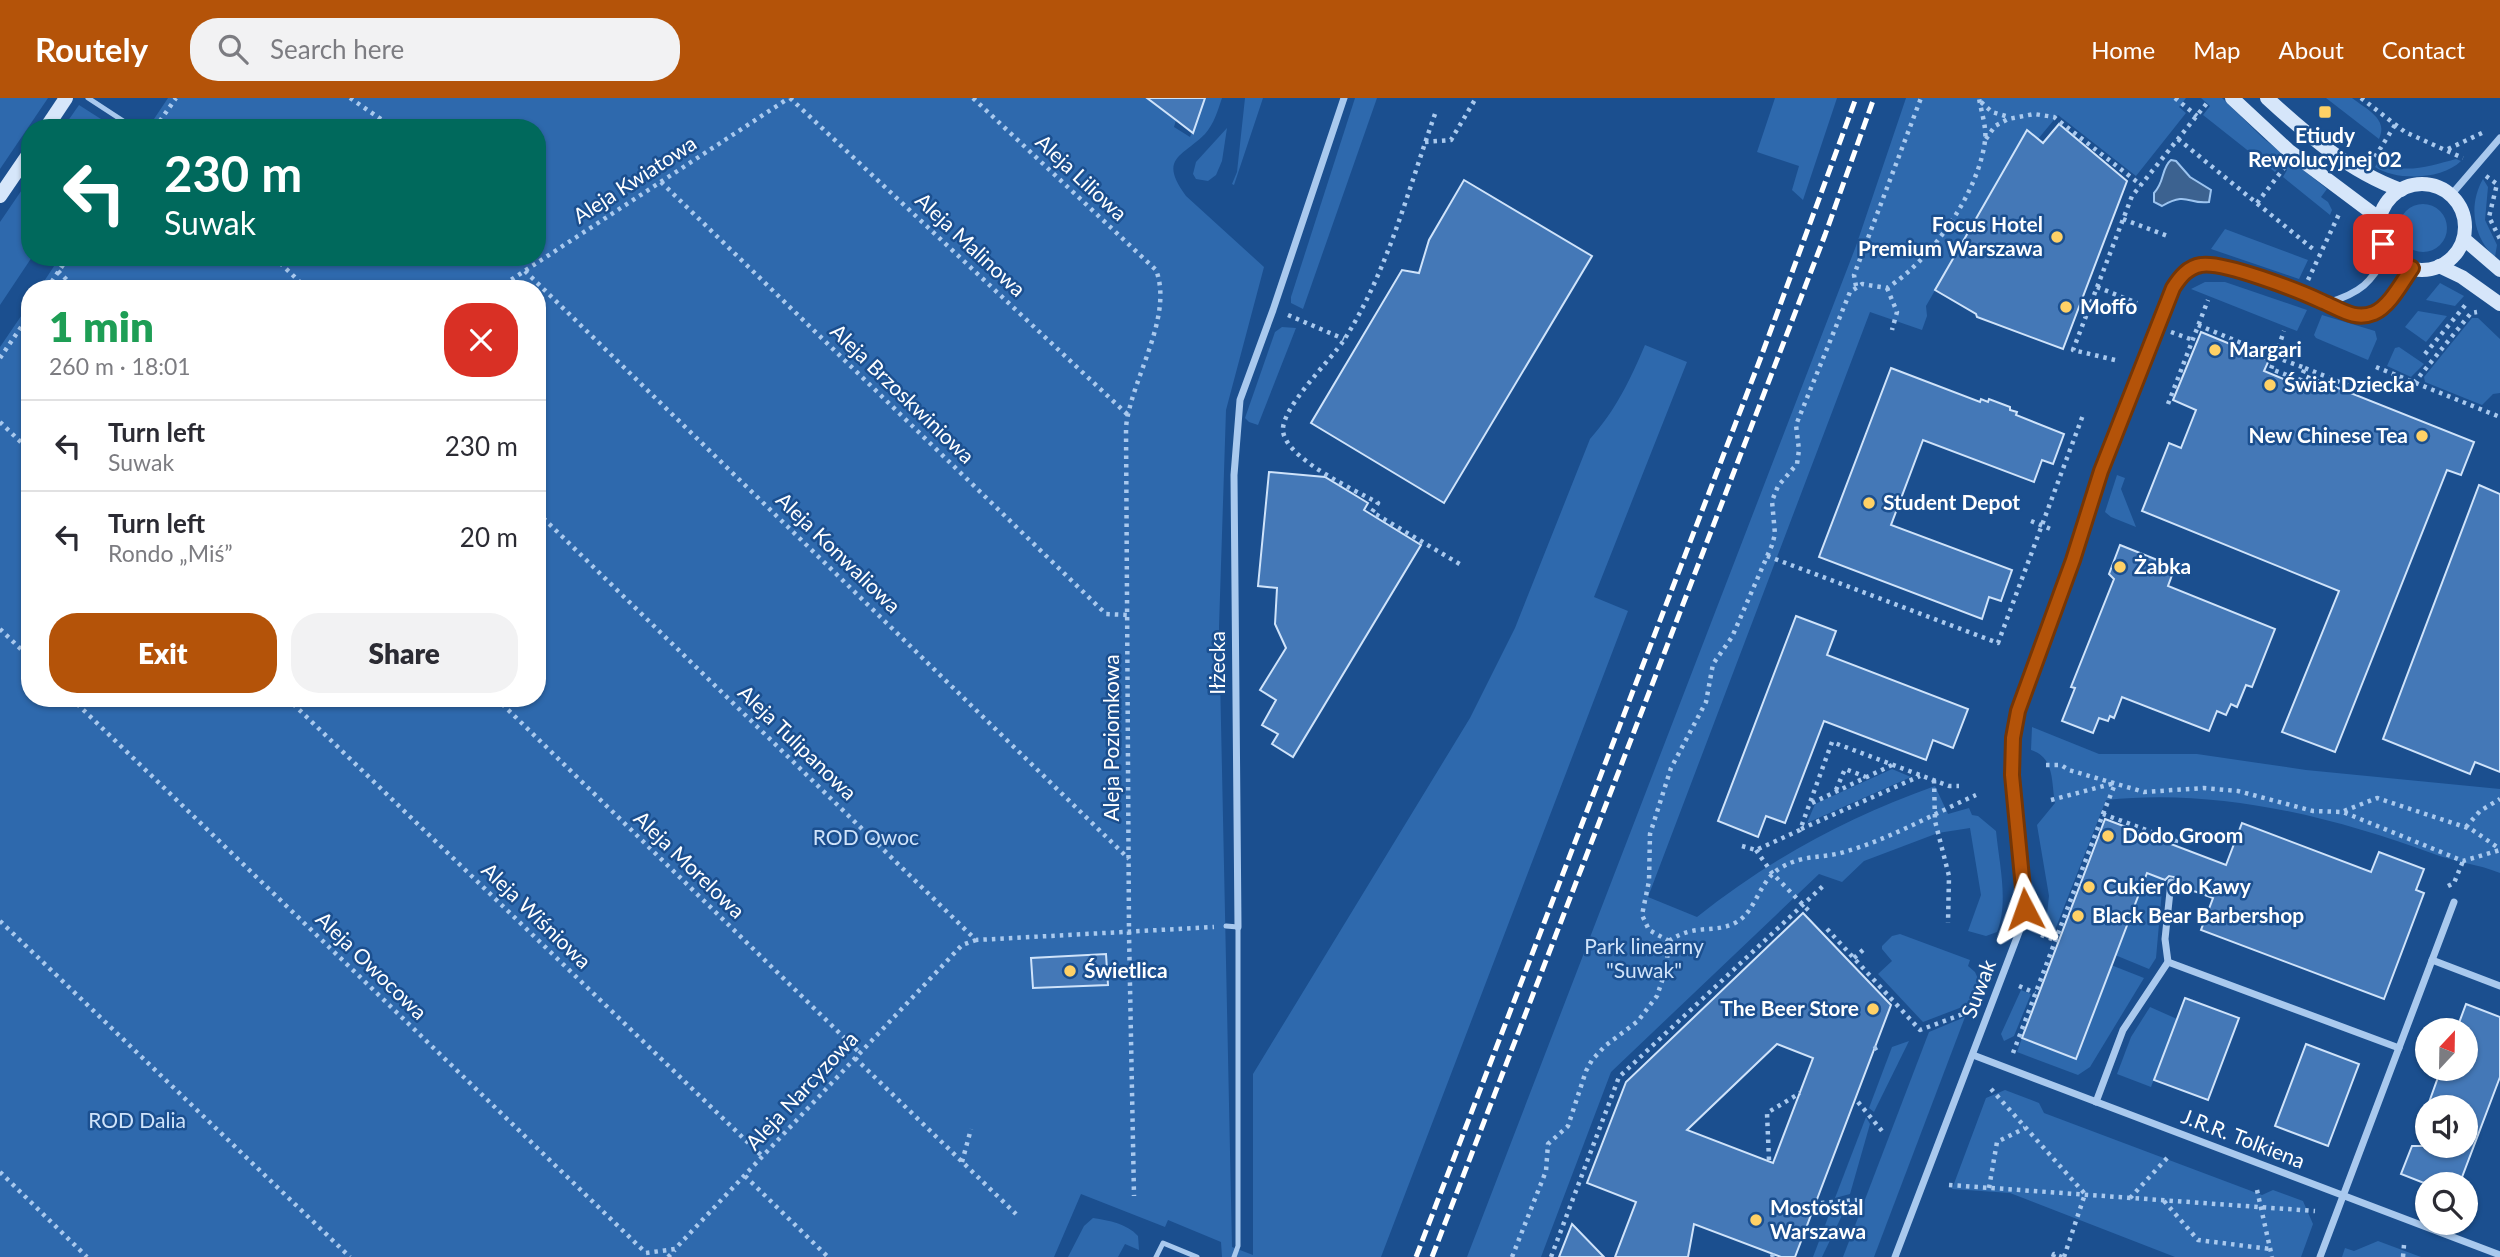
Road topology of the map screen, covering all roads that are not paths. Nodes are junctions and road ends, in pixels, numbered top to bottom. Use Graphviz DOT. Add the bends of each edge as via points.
graph roads {
  1 [pos="66,98"];
  2 [pos="88,98"];
  3 [pos="1344,98"];
  4 [pos="2232,98"];
  5 [pos="2267,98"];
  6 [pos="52,119"];
  7 [pos="120,119"];
  8 [pos="2500,138"];
  9 [pos="21,165"];
  10 [pos="2401,190"];
  11 [pos="2451,195"];
  12 [pos="0,196"];
  13 [pos="2380,219"];
  14 [pos="2463,239"];
  15 [pos="2388,252"];
  16 [pos="2440,266"];
  17 [pos="2412,268"];
  18 [pos="2500,270"];
  19 [pos="2326,303"];
  20 [pos="2500,304"];
  21 [pos="2171,883"];
  22 [pos="2454,902"];
  23 [pos="1226,926"];
  24 [pos="1237,927"];
  25 [pos="2432,960"];
  26 [pos="2168,962"];
  27 [pos="2500,986"];
  28 [pos="2399,1048"];
  29 [pos="1973,1055"];
  30 [pos="2096,1102"];
  31 [pos="2343,1196"];
  32 [pos="2500,1255"];
  33 [pos="1156,1257"];
  34 [pos="1197,1257"];
  35 [pos="1234,1257"];
  36 [pos="1895,1257"];
  37 [pos="2320,1257"];
  1 -- 6 [label="street"];
  2 -- 7 [label="lane"];
  3 -- 24 [label="street, Iłżecka" via="1240,400 1234,475"];
  4 -- 13 [label="street" via="2288,150"];
  5 -- 10 [label="street" via="2351,165"];
  8 -- 11 [label="street"];
  9 -- 12 [label="street"];
  10 -- 11 [label="street" via="2432,185"];
  10 -- 13 [label="street" via="2387,202"];
  11 -- 14 [label="street" via="2463,215"];
  13 -- 15 [label="street"];
  14 -- 16 [label="street"];
  14 -- 18 [label="street"];
  15 -- 17 [label="street"];
  15 -- 19 [label="street" via="2360,290"];
  16 -- 17 [label="street"];
  16 -- 20 [label="street"];
  17 -- 19 [label="street, Suwak" via="2374,313 2350,314"];
  19 -- 29 [label="street, Suwak" via="2209,264 2185,272 2170,294 2103,465 2018,711 2012,775 2025,909"];
  21 -- 26 [label="street" via="2165,939"];
  22 -- 25 [label="street"];
  23 -- 24 [label="lane"];
  24 -- 35 [label="lane, Iłżecka" via="1238,1246"];
  25 -- 27 [label="street"];
  25 -- 28 [label="street"];
  26 -- 28 [label="street"];
  26 -- 30 [label="street" via="2123,1030"];
  28 -- 31 [label="street"];
  29 -- 30 [label="street, J.R.R. Tolkiena"];
  29 -- 36 [label="street, Suwak"];
  30 -- 31 [label="street, J.R.R. Tolkiena"];
  31 -- 32 [label="street, J.R.R. Tolkiena"];
  31 -- 37 [label="street"];
  33 -- 34 [label="lane" via="1163,1243"];
}
